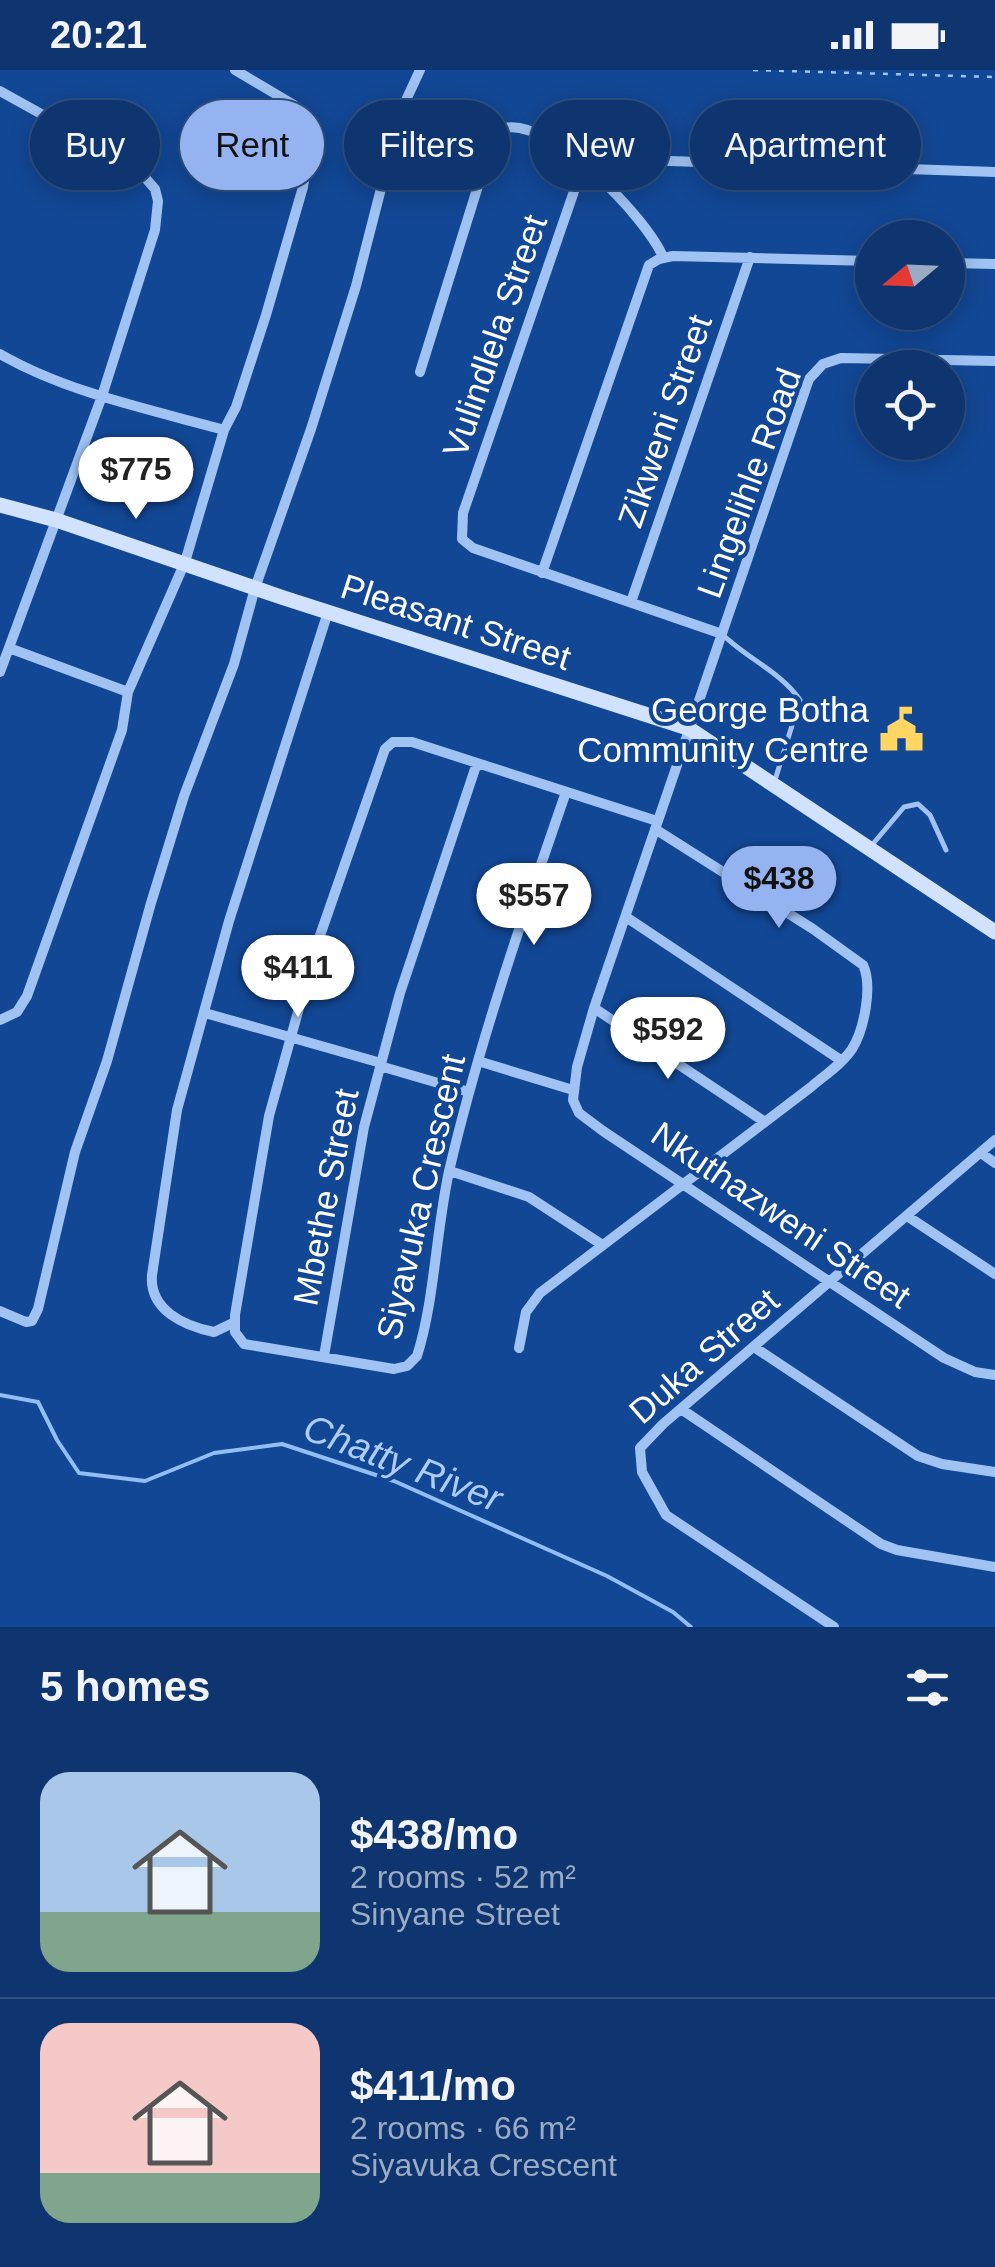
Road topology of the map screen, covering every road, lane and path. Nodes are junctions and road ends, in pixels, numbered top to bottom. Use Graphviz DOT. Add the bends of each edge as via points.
graph roads {
  1 [pos="235,70"];
  2 [pos="420,70"];
  3 [pos="752,70"];
  4 [pos="995,77"];
  5 [pos="0,91"];
  6 [pos="530,133"];
  7 [pos="670,161"];
  8 [pos="995,172"];
  9 [pos="573,190"];
  10 [pos="611,190"];
  11 [pos="750,257"];
  12 [pos="663,258"];
  13 [pos="855,260"];
  14 [pos="965,263"];
  15 [pos="995,264"];
  16 [pos="0,354"];
  17 [pos="995,361"];
  18 [pos="420,372"];
  19 [pos="102,396"];
  20 [pos="224,430"];
  21 [pos="0,505"];
  22 [pos="56,520"];
  23 [pos="185,562"];
  24 [pos="542,573"];
  25 [pos="256,588"];
  26 [pos="632,602"];
  27 [pos="328,612"];
  28 [pos="722,634"];
  29 [pos="9,648"];
  30 [pos="0,672"];
  31 [pos="128,692"];
  32 [pos="688,728"];
  33 [pos="477,763"];
  34 [pos="774,783"];
  35 [pos="566,792"];
  36 [pos="656,825"];
  37 [pos="870,848"];
  38 [pos="946,850"];
  39 [pos="626,917"];
  40 [pos="995,932"];
  41 [pos="594,1008"];
  42 [pos="205,1013"];
  43 [pos="0,1020"];
  44 [pos="291,1038"];
  45 [pos="478,1061"];
  46 [pos="842,1061"];
  47 [pos="380,1065"];
  48 [pos="573,1090"];
  49 [pos="469,1092"];
  50 [pos="765,1122"];
  51 [pos="995,1140"];
  52 [pos="980,1153"];
  53 [pos="995,1163"];
  54 [pos="450,1170"];
  55 [pos="683,1182"];
  56 [pos="907,1216"];
  57 [pos="601,1244"];
  58 [pos="995,1274"];
  59 [pos="831,1281"];
  60 [pos="0,1311"];
  61 [pos="234,1322"];
  62 [pos="754,1346"];
  63 [pos="519,1348"];
  64 [pos="324,1356"];
  65 [pos="995,1375"];
  66 [pos="681,1409"];
  67 [pos="995,1472"];
  68 [pos="995,1566"];
  69 [pos="834,1627"];
  1 -- 20 [label="street" via="294,105 308,122 310,143 271,296"];
  2 -- 25 [label="street" via="401,111 349,310"];
  3 -- 4 [label="path"];
  5 -- 19 [label="street" via="135,166 155,190 155,230"];
  6 -- 18 [label="street" via="511,126 500,132"];
  7 -- 8 [label="street"];
  9 -- 24 [label="street, Vulindlela Street" via="460,524 465,544"];
  10 -- 12 [label="street" via="651,232"];
  11 -- 12 [label="street"];
  11 -- 13 [label="street"];
  11 -- 26 [label="street, Zikweni Street"];
  12 -- 24 [label="street" via="646,270"];
  14 -- 15 [label="street"];
  16 -- 19 [label="street"];
  17 -- 28 [label="street, Lingelihle Road" via="841,358 815,371"];
  19 -- 20 [label="street"];
  19 -- 22 [label="street"];
  20 -- 23 [label="street"];
  21 -- 22 [label="street, Pleasant Street"];
  22 -- 23 [label="street, Pleasant Street"];
  22 -- 29 [label="street"];
  23 -- 25 [label="street, Pleasant Street"];
  23 -- 31 [label="street"];
  24 -- 26 [label="street, Vulindlela Street"];
  25 -- 27 [label="street, Pleasant Street"];
  25 -- 60 [label="street" via="75,1152 38,1309 26,1322"];
  26 -- 28 [label="street, Vulindlela Street"];
  27 -- 32 [label="street, Pleasant Street"];
  27 -- 42 [label="street"];
  28 -- 32 [label="street, Lingelihle Road"];
  28 -- 34 [label="lane" via="800,700"];
  29 -- 30 [label="street"];
  29 -- 31 [label="street"];
  31 -- 43 [label="street" via="122,730 27,996 17,1012"];
  32 -- 34 [label="street, Pleasant Street"];
  32 -- 36 [label="street"];
  33 -- 35 [label="street"];
  33 -- 44 [label="street" via="406,741 393,742 380,755"];
  33 -- 47 [label="street, Mbethe Street"];
  34 -- 37 [label="street, Pleasant Street"];
  35 -- 36 [label="street"];
  35 -- 45 [label="street, Siyavuka Crescent"];
  36 -- 39 [label="street"];
  36 -- 46 [label="street" via="863,965 868,985 857,1038"];
  37 -- 38 [label="lane" via="904,807 918,804"];
  37 -- 40 [label="street, Pleasant Street"];
  39 -- 41 [label="street"];
  39 -- 46 [label="street"];
  41 -- 48 [label="street"];
  41 -- 50 [label="street"];
  42 -- 44 [label="street"];
  42 -- 61 [label="street" via="172,1134 151,1289 182,1321 214,1332"];
  44 -- 47 [label="street"];
  44 -- 61 [label="street" via="269,1116"];
  45 -- 48 [label="street"];
  45 -- 49 [label="street, Siyavuka Crescent"];
  46 -- 50 [label="street"];
  47 -- 49 [label="street"];
  47 -- 64 [label="street, Mbethe Street" via="355,1164"];
  48 -- 55 [label="street, Nkuthazweni Street" via="585,1118"];
  49 -- 54 [label="street, Siyavuka Crescent"];
  50 -- 55 [label="street"];
  51 -- 52 [label="street, Duka Street"];
  52 -- 53 [label="street"];
  52 -- 56 [label="street, Duka Street"];
  54 -- 57 [label="street" via="529,1197"];
  54 -- 64 [label="street, Siyavuka Crescent" via="417,1356 394,1369"];
  55 -- 57 [label="street"];
  55 -- 59 [label="street, Nkuthazweni Street"];
  56 -- 58 [label="street"];
  56 -- 59 [label="street, Duka Street"];
  57 -- 63 [label="street" via="530,1304"];
  59 -- 62 [label="street, Duka Street"];
  59 -- 65 [label="street, Nkuthazweni Street" via="944,1358"];
  61 -- 64 [label="street, Siyavuka Crescent" via="238,1339 253,1348"];
  62 -- 66 [label="street, Duka Street"];
  62 -- 67 [label="street" via="918,1456"];
  66 -- 68 [label="street" via="882,1544"];
  66 -- 69 [label="street, Duka Street" via="650,1435 638,1456 661,1509"];
}
